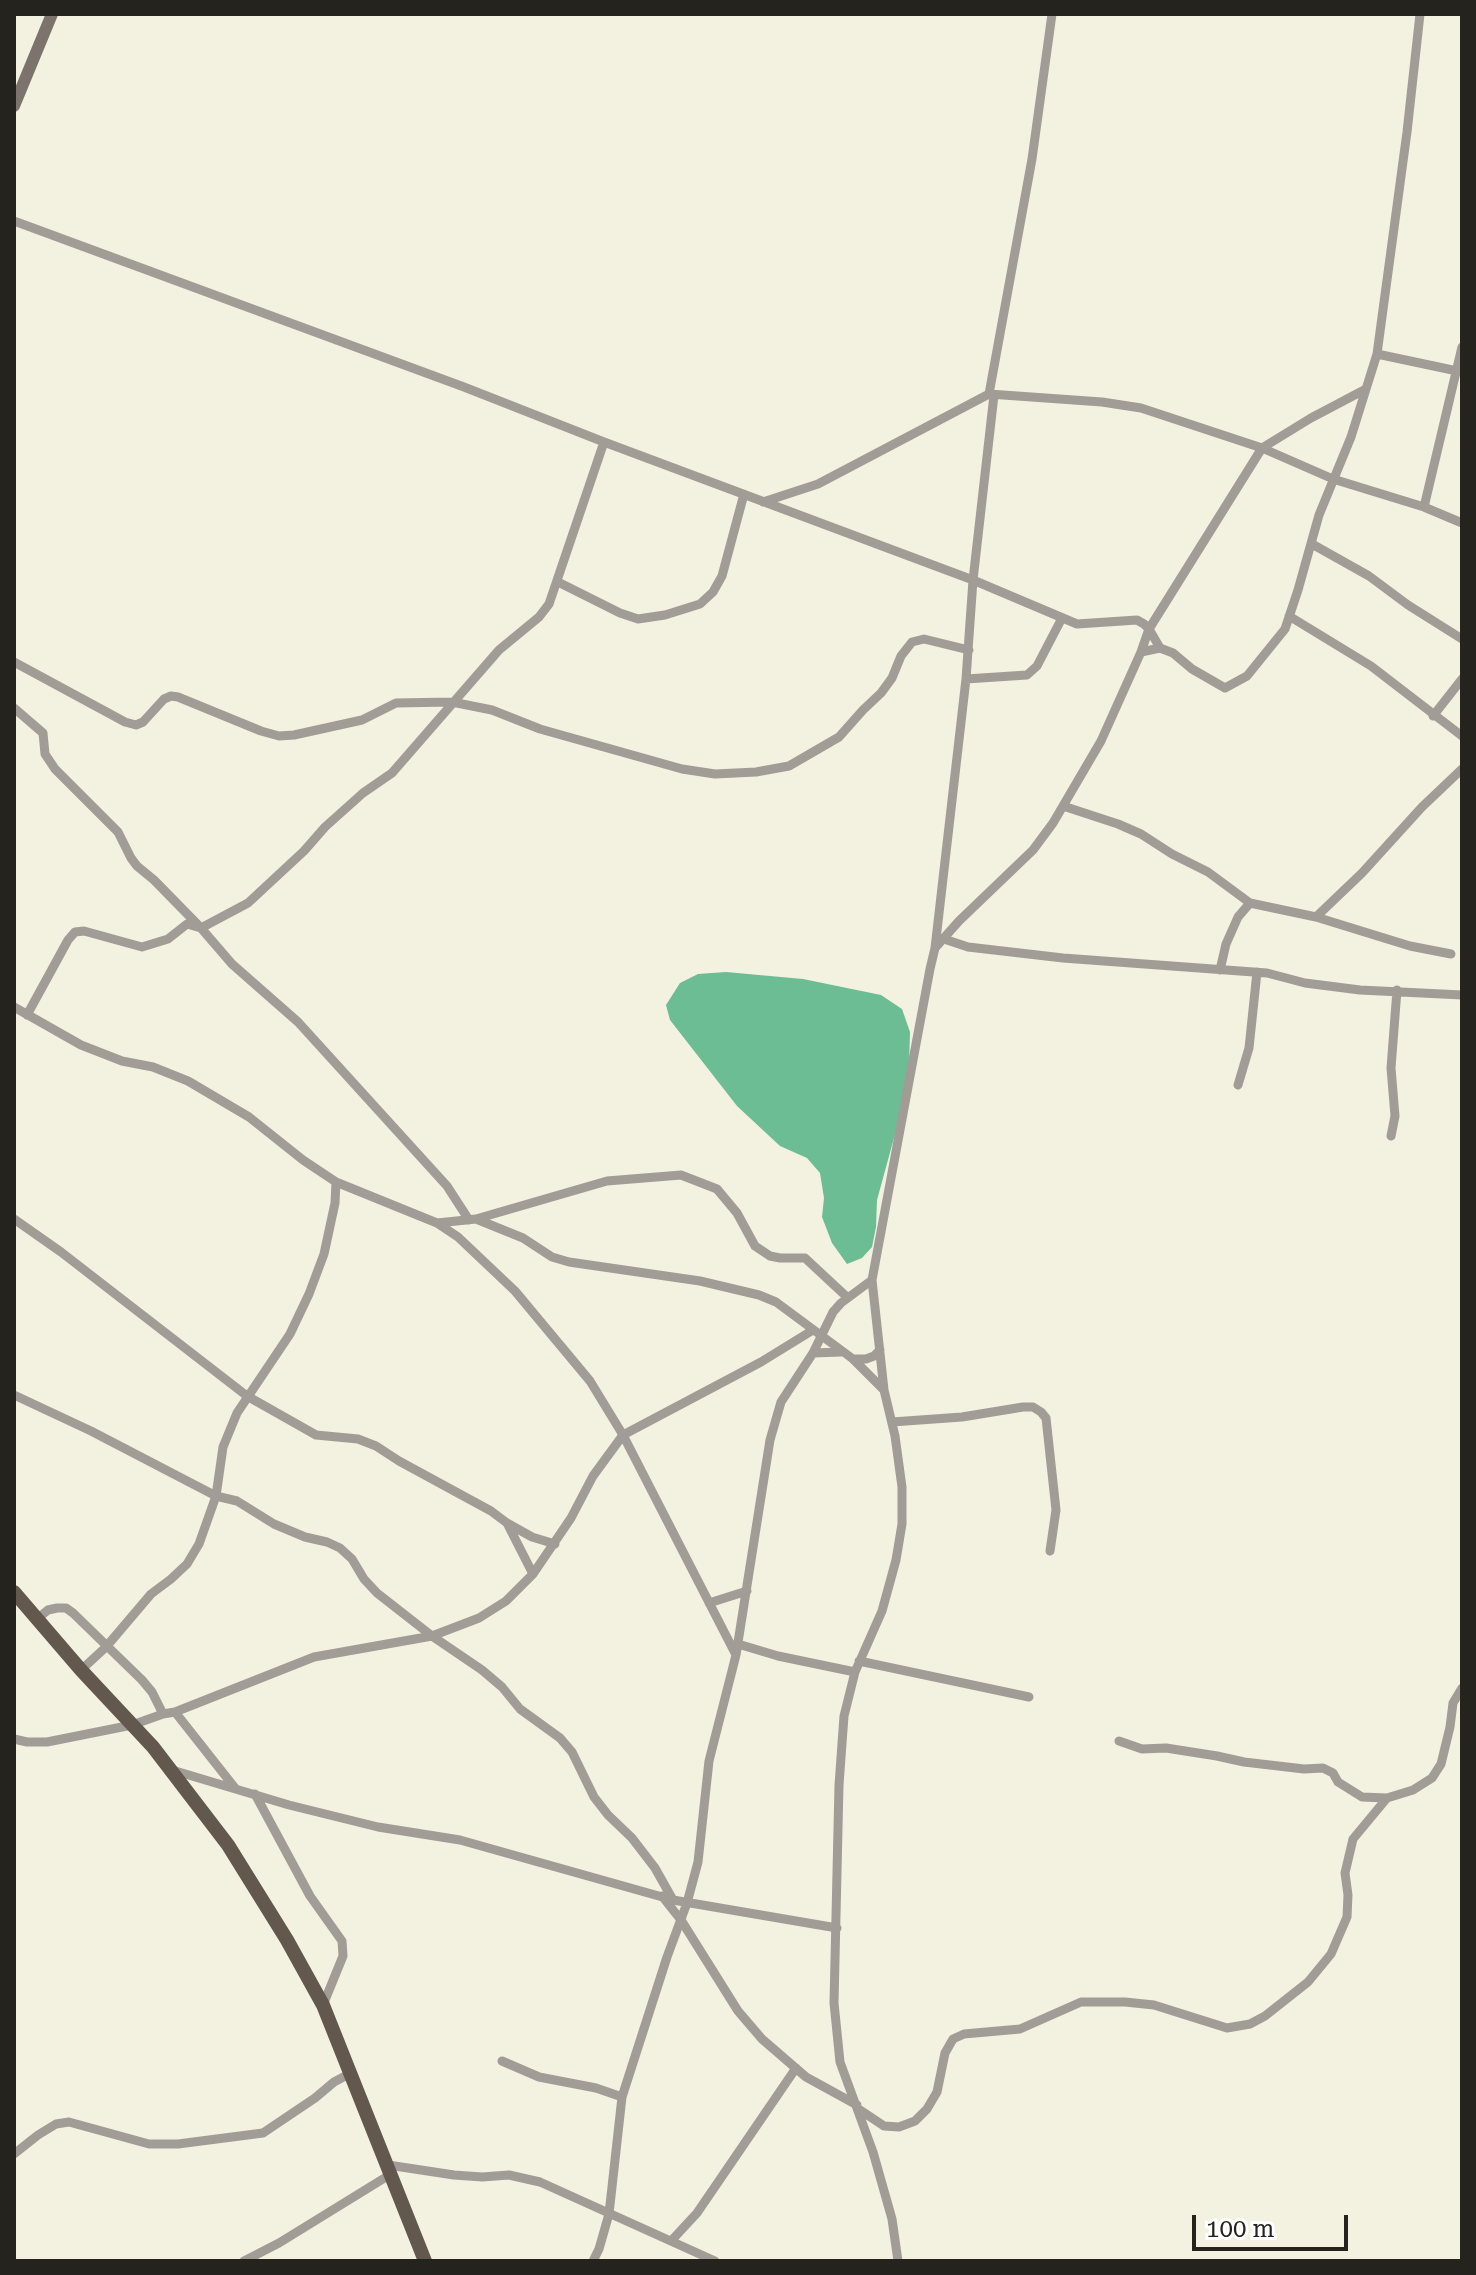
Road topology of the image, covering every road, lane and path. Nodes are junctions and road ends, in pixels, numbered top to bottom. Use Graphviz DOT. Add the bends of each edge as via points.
graph roads {
  1 [pos="52,14"];
  2 [pos="1052,14"];
  3 [pos="1420,14"];
  4 [pos="14,106"];
  5 [pos="14,221"];
  6 [pos="1462,347"];
  7 [pos="1377,354"];
  8 [pos="1459,372"];
  9 [pos="1366,389"];
  10 [pos="992,394"];
  11 [pos="604,442"];
  12 [pos="1262,448"];
  13 [pos="1333,479"];
  14 [pos="744,494"];
  15 [pos="763,502"];
  16 [pos="1424,507"];
  17 [pos="1462,523"];
  18 [pos="1312,544"];
  19 [pos="973,580"];
  20 [pos="558,582"];
  21 [pos="1289,616"];
  22 [pos="1062,618"];
  23 [pos="1149,629"];
  24 [pos="1462,639"];
  25 [pos="1160,648"];
  26 [pos="969,650"];
  27 [pos="1141,652"];
  28 [pos="14,662"];
  29 [pos="966,679"];
  30 [pos="1462,679"];
  31 [pos="452,702"];
  32 [pos="14,708"];
  33 [pos="1433,716"];
  34 [pos="1462,736"];
  35 [pos="1462,769"];
  36 [pos="1063,806"];
  37 [pos="1250,903"];
  38 [pos="1316,917"];
  39 [pos="201,928"];
  40 [pos="944,939"];
  41 [pos="935,948"];
  42 [pos="1451,954"];
  43 [pos="1220,970"];
  44 [pos="1257,972"];
  45 [pos="1397,990"];
  46 [pos="1462,995"];
  47 [pos="14,1007"];
  48 [pos="27,1015"];
  49 [pos="1238,1085"];
  50 [pos="1391,1136"];
  51 [pos="336,1182"];
  52 [pos="14,1219"];
  53 [pos="472,1219"];
  54 [pos="437,1223"];
  55 [pos="872,1280"];
  56 [pos="848,1298"];
  57 [pos="817,1334"];
  58 [pos="880,1350"];
  59 [pos="842,1352"];
  60 [pos="813,1353"];
  61 [pos="853,1359"];
  62 [pos="884,1390"];
  63 [pos="14,1395"];
  64 [pos="247,1396"];
  65 [pos="892,1422"];
  66 [pos="623,1435"];
  67 [pos="216,1496"];
  68 [pos="507,1523"];
  69 [pos="555,1544"];
  70 [pos="1050,1551"];
  71 [pos="533,1574"];
  72 [pos="747,1591"];
  73 [pos="14,1592"];
  74 [pos="709,1603"];
  75 [pos="37,1619"];
  76 [pos="432,1636"];
  77 [pos="738,1644"];
  78 [pos="106,1647"];
  79 [pos="736,1655"];
  80 [pos="859,1661"];
  81 [pos="81,1670"];
  82 [pos="855,1672"];
  83 [pos="1462,1688"];
  84 [pos="1029,1697"];
  85 [pos="175,1712"];
  86 [pos="163,1714"];
  87 [pos="132,1725"];
  88 [pos="14,1739"];
  89 [pos="1119,1741"];
  90 [pos="169,1769"];
  91 [pos="235,1788"];
  92 [pos="255,1794"];
  93 [pos="1387,1798"];
  94 [pos="662,1896"];
  95 [pos="673,1900"];
  96 [pos="687,1903"];
  97 [pos="681,1920"];
  98 [pos="837,1928"];
  99 [pos="323,2005"];
  100 [pos="502,2061"];
  101 [pos="796,2068"];
  102 [pos="351,2073"];
  103 [pos="622,2097"];
  104 [pos="858,2107"];
  105 [pos="14,2154"];
  106 [pos="390,2170"];
  107 [pos="609,2214"];
  108 [pos="672,2240"];
  109 [pos="244,2261"];
  110 [pos="425,2261"];
  111 [pos="593,2261"];
  112 [pos="715,2261"];
  113 [pos="898,2261"];
  1 -- 4 [label="main road"];
  2 -- 10 [label="street"];
  3 -- 7 [label="street"];
  5 -- 11 [label="street"];
  6 -- 8 [label="street"];
  7 -- 8 [label="street"];
  7 -- 9 [label="street"];
  8 -- 16 [label="street"];
  9 -- 12 [label="street"];
  9 -- 13 [label="street"];
  10 -- 12 [label="street" via="1141,408"];
  10 -- 15 [label="street" via="818,484"];
  10 -- 19 [label="street"];
  11 -- 14 [label="street"];
  11 -- 20 [label="street"];
  12 -- 13 [label="street"];
  12 -- 23 [label="street"];
  13 -- 16 [label="street"];
  13 -- 18 [label="street"];
  14 -- 15 [label="street"];
  14 -- 20 [label="street" via="722,576 700,604 638,619"];
  15 -- 19 [label="street"];
  16 -- 17 [label="street"];
  18 -- 21 [label="street"];
  18 -- 24 [label="street"];
  19 -- 22 [label="street"];
  19 -- 26 [label="street"];
  20 -- 31 [label="street" via="539,617 499,650"];
  21 -- 25 [label="street" via="1285,629 1247,676 1225,688"];
  21 -- 33 [label="street" via="1371,666"];
  22 -- 23 [label="street" via="1077,624 1137,620"];
  22 -- 29 [label="street" via="1027,675"];
  23 -- 25 [label="street"];
  23 -- 27 [label="street"];
  25 -- 27 [label="street"];
  26 -- 29 [label="street"];
  26 -- 31 [label="street" via="924,639 912,642 881,693 839,737 789,766 756,772 682,769"];
  27 -- 36 [label="street" via="1101,741"];
  28 -- 31 [label="street" via="136,725 171,696 279,736 362,720 396,703"];
  29 -- 41 [label="street"];
  30 -- 33 [label="street"];
  31 -- 39 [label="street" via="392,773 325,827 248,903"];
  32 -- 39 [label="street" via="43,733 45,754 55,769 118,832 137,866"];
  33 -- 34 [label="street"];
  35 -- 38 [label="street"];
  36 -- 37 [label="street" via="1141,834"];
  36 -- 40 [label="street" via="1033,850"];
  37 -- 38 [label="street"];
  37 -- 43 [label="street" via="1238,917"];
  38 -- 42 [label="street"];
  39 -- 48 [label="street" via="187,924 168,939 142,947 75,932"];
  39 -- 53 [label="street" via="232,964 298,1022"];
  40 -- 41 [label="street"];
  40 -- 43 [label="street" via="968,947 1063,958"];
  41 -- 55 [label="street"];
  43 -- 44 [label="street"];
  44 -- 45 [label="street" via="1319,985"];
  44 -- 49 [label="street" via="1249,1048"];
  45 -- 46 [label="street"];
  45 -- 50 [label="street"];
  47 -- 48 [label="street"];
  48 -- 51 [label="street" via="81,1045 188,1081 249,1117"];
  51 -- 54 [label="street"];
  51 -- 64 [label="street" via="324,1254 309,1294 290,1334"];
  52 -- 64 [label="street"];
  53 -- 54 [label="street"];
  53 -- 56 [label="street" via="607,1181 681,1175 717,1189 755,1246 770,1256 805,1258"];
  53 -- 57 [label="street" via="569,1262 759,1295"];
  54 -- 66 [label="street" via="524,1301 590,1381"];
  55 -- 56 [label="street"];
  55 -- 58 [label="street"];
  56 -- 57 [label="street"];
  57 -- 59 [label="street"];
  57 -- 60 [label="street"];
  57 -- 66 [label="street"];
  58 -- 61 [label="street" via="866,1359"];
  58 -- 62 [label="street"];
  59 -- 60 [label="street"];
  59 -- 61 [label="street"];
  60 -- 72 [label="street" via="781,1402 770,1440"];
  61 -- 62 [label="street"];
  62 -- 65 [label="street"];
  63 -- 67 [label="street"];
  64 -- 67 [label="street" via="223,1447"];
  64 -- 68 [label="street" via="316,1435 376,1446"];
  65 -- 70 [label="street" via="1023,1407 1041,1412 1046,1418 1056,1510"];
  65 -- 80 [label="street" via="902,1524 882,1611"];
  66 -- 69 [label="street"];
  66 -- 74 [label="street"];
  67 -- 76 [label="street" via="340,1548 377,1593"];
  67 -- 78 [label="street" via="187,1564 151,1594"];
  68 -- 69 [label="street"];
  68 -- 71 [label="street"];
  69 -- 71 [label="street"];
  71 -- 76 [label="street" via="479,1618"];
  72 -- 74 [label="street"];
  72 -- 77 [label="street"];
  73 -- 75 [label="main road"];
  74 -- 79 [label="street"];
  75 -- 78 [label="street" via="48,1610 66,1608"];
  75 -- 81 [label="main road"];
  76 -- 85 [label="street" via="314,1657"];
  76 -- 95 [label="street" via="482,1670 566,1745 594,1797 632,1838"];
  77 -- 79 [label="street"];
  77 -- 82 [label="street"];
  78 -- 81 [label="street"];
  78 -- 86 [label="street" via="152,1692"];
  79 -- 96 [label="street" via="709,1761 698,1862"];
  80 -- 82 [label="street"];
  80 -- 84 [label="street"];
  81 -- 87 [label="main road"];
  82 -- 98 [label="street" via="844,1716 839,1785"];
  83 -- 93 [label="street" via="1453,1703 1441,1764 1432,1778"];
  85 -- 86 [label="street"];
  85 -- 91 [label="street"];
  86 -- 87 [label="street"];
  87 -- 88 [label="street" via="47,1742"];
  87 -- 90 [label="main road"];
  89 -- 93 [label="street" via="1142,1749 1323,1768 1362,1797"];
  90 -- 91 [label="street"];
  90 -- 99 [label="main road" via="228,1845"];
  91 -- 92 [label="street"];
  92 -- 94 [label="street" via="378,1827 460,1840"];
  92 -- 99 [label="street" via="310,1896 342,1941 343,1956"];
  93 -- 104 [label="street" via="1353,1839 1345,1873 1347,1917 1331,1954 1308,1982 1265,2016 1227,2028 1154,2005 1081,2002 1020,2029 953,2039 937,2092 915,2121 884,2126"];
  94 -- 95 [label="street"];
  94 -- 97 [label="street"];
  95 -- 96 [label="street"];
  96 -- 97 [label="street"];
  96 -- 98 [label="street"];
  97 -- 101 [label="street" via="738,2011"];
  97 -- 103 [label="street"];
  98 -- 104 [label="street" via="834,2003 840,2062"];
  99 -- 102 [label="main road"];
  100 -- 103 [label="street" via="539,2077"];
  101 -- 104 [label="street"];
  101 -- 108 [label="street" via="697,2213"];
  102 -- 105 [label="street" via="263,2133 149,2144 69,2122 56,2124"];
  102 -- 106 [label="main road"];
  103 -- 107 [label="street"];
  104 -- 113 [label="street" via="892,2219"];
  106 -- 107 [label="street" via="509,2175 540,2182"];
  106 -- 109 [label="street"];
  106 -- 110 [label="main road"];
  107 -- 108 [label="street"];
  107 -- 111 [label="street"];
  108 -- 112 [label="street"];
}
